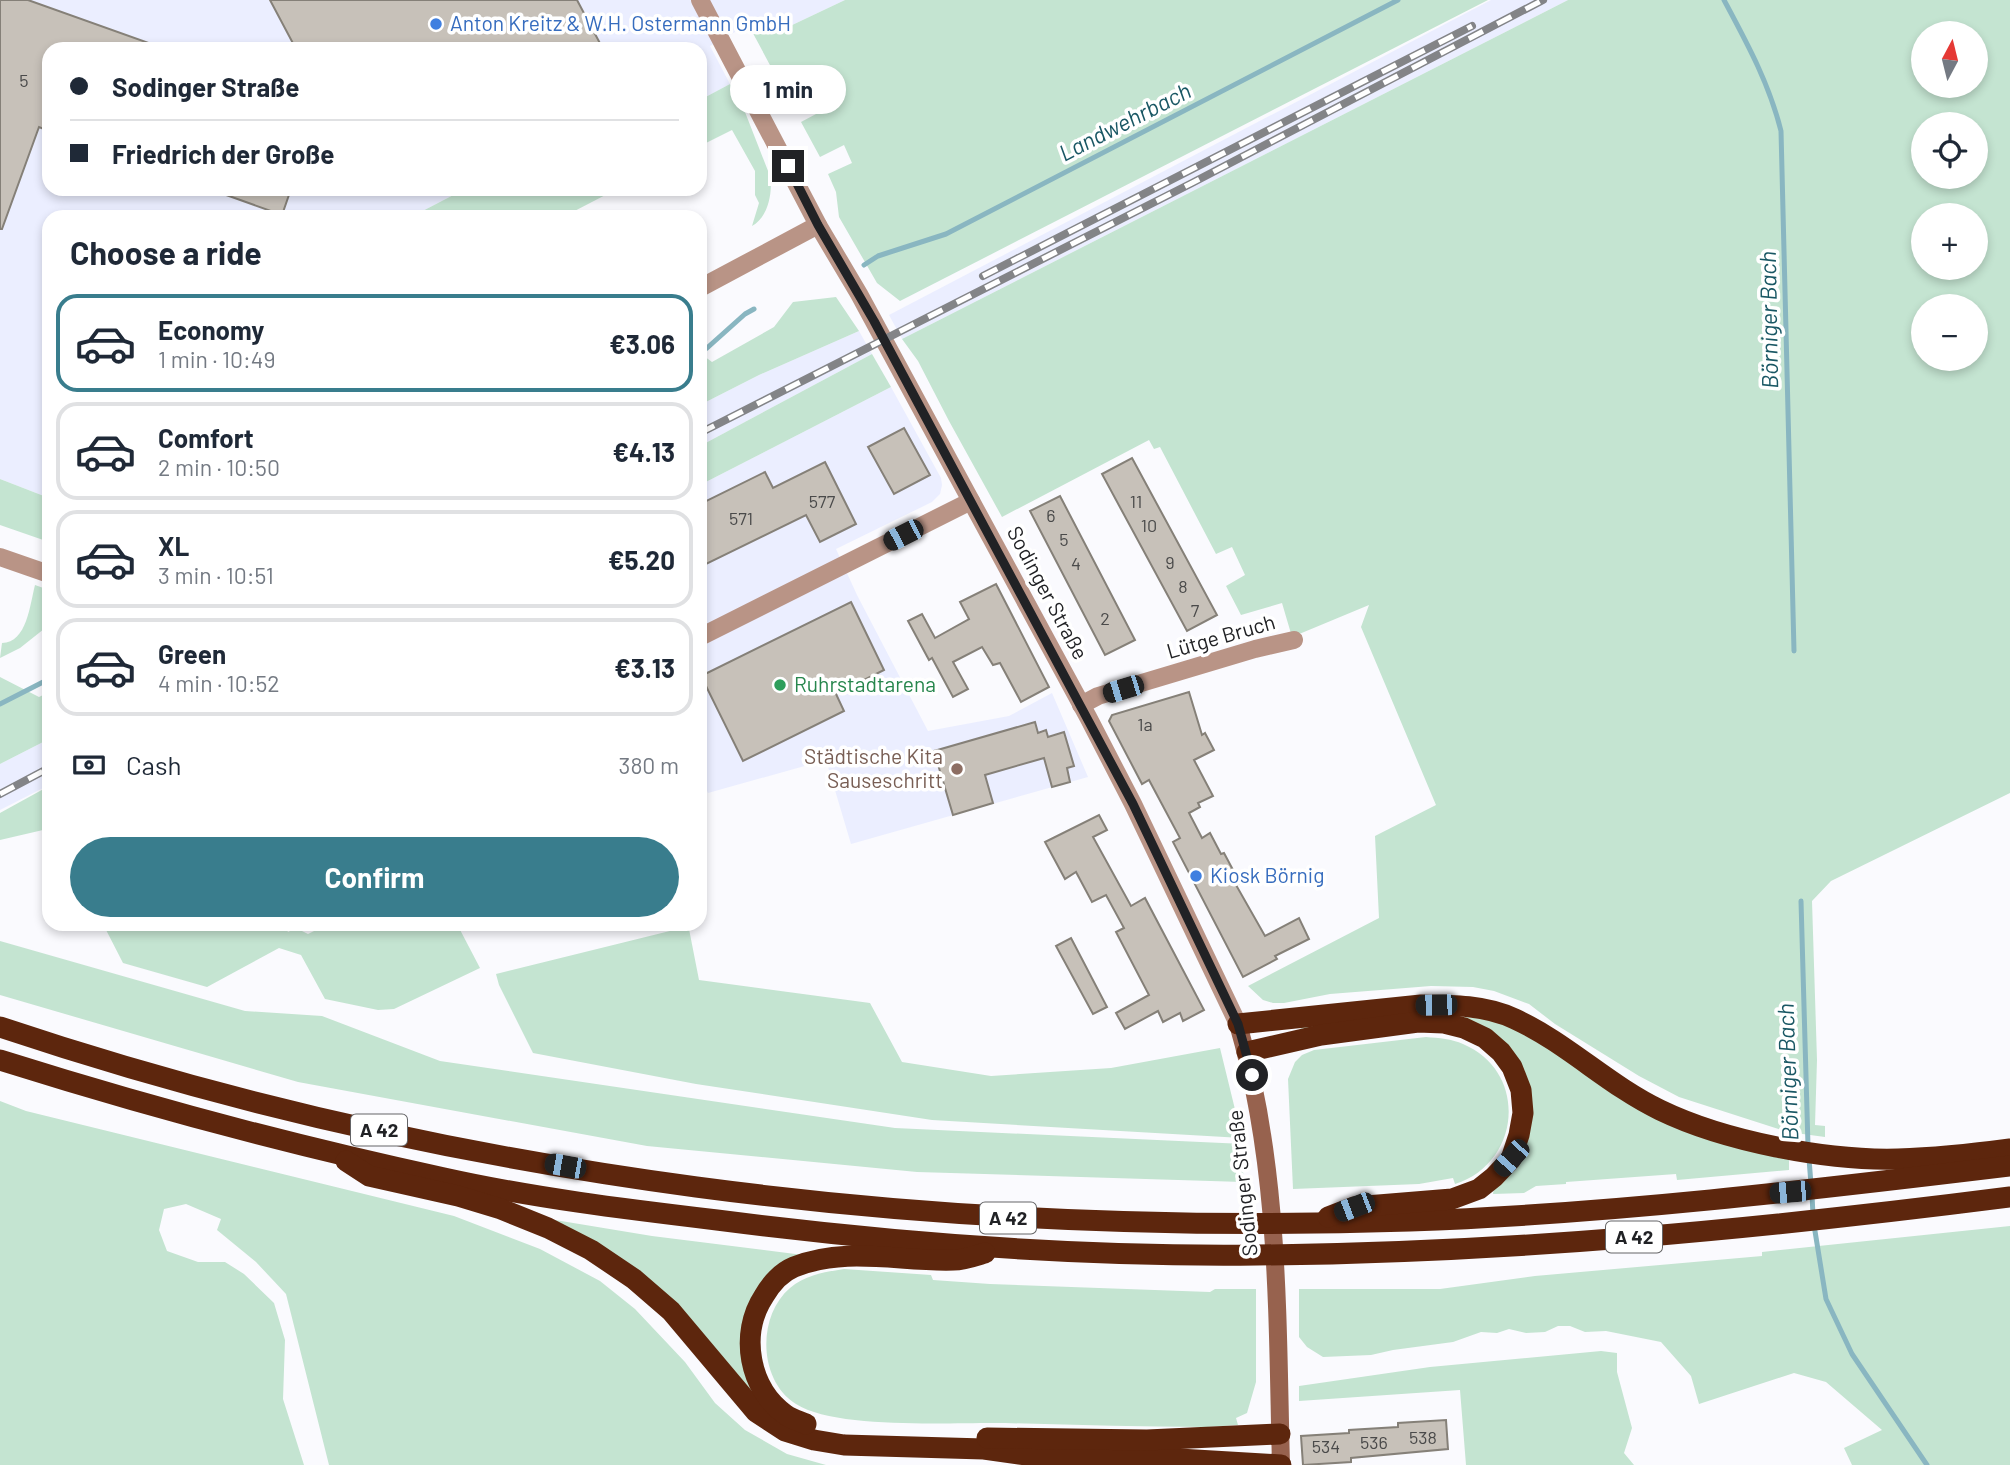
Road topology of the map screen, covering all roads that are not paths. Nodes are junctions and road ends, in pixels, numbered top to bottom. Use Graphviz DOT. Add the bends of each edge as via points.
graph roads {
  1 [pos="700,0"];
  2 [pos="818,225"];
  3 [pos="707,284"];
  4 [pos="971,501"];
  5 [pos="0,557"];
  6 [pos="42,572"];
  7 [pos="707,633"];
  8 [pos="1294,640"];
  9 [pos="1081,705"];
  10 [pos="1238,1024"];
  11 [pos="0,1027"];
  12 [pos="1247,1052"];
  13 [pos="0,1060"];
  14 [pos="2010,1149"];
  15 [pos="333,1152"];
  16 [pos="2010,1166"];
  17 [pos="2010,1197"];
  18 [pos="1304,1224"];
  19 [pos="1007,1248"];
  20 [pos="1280,1434"];
  21 [pos="1281,1465"];
  1 -- 2 [label="street, Sodinger Straße"];
  2 -- 3 [label="street"];
  2 -- 4 [label="street, Sodinger Straße"];
  4 -- 7 [label="street"];
  4 -- 9 [label="street, Sodinger Straße"];
  5 -- 6 [label="street"];
  8 -- 9 [label="street, Lütge Bruch"];
  9 -- 10 [label="street, Sodinger Straße"];
  10 -- 12 [label="main road, Sodinger Straße"];
  10 -- 14 [label="highway" via="1421,1005 1486,1009 1540,1033 1616,1086 1660,1110 1751,1142 1896,1159"];
  11 -- 18 [label="highway, A 42" via="268,1104 392,1133 611,1174 904,1210 1023,1219"];
  12 -- 18 [label="highway" via="1321,1035 1418,1022 1444,1023 1485,1038 1512,1067 1521,1090 1523,1113 1511,1158 1479,1189 1452,1199 1354,1207"];
  12 -- 20 [label="main road, Sodinger Straße" via="1270,1187"];
  13 -- 15 [label="highway, A 42"];
  15 -- 19 [label="highway, A 42" via="443,1178 605,1207 810,1232"];
  15 -- 21 [label="highway" via="369,1176 501,1209 591,1250 671,1311 756,1412 785,1431 844,1445"];
  16 -- 18 [label="highway, A 42" via="1634,1206"];
  17 -- 19 [label="highway, A 42" via="1619,1239 1476,1248 1254,1255"];
  19 -- 20 [label="highway" via="955,1260 852,1255 791,1268 771,1284 758,1304 751,1328 749,1352 769,1399 787,1416 818,1429 862,1436 1147,1440"];
  20 -- 21 [label="main road, Sodinger Straße"];
}
